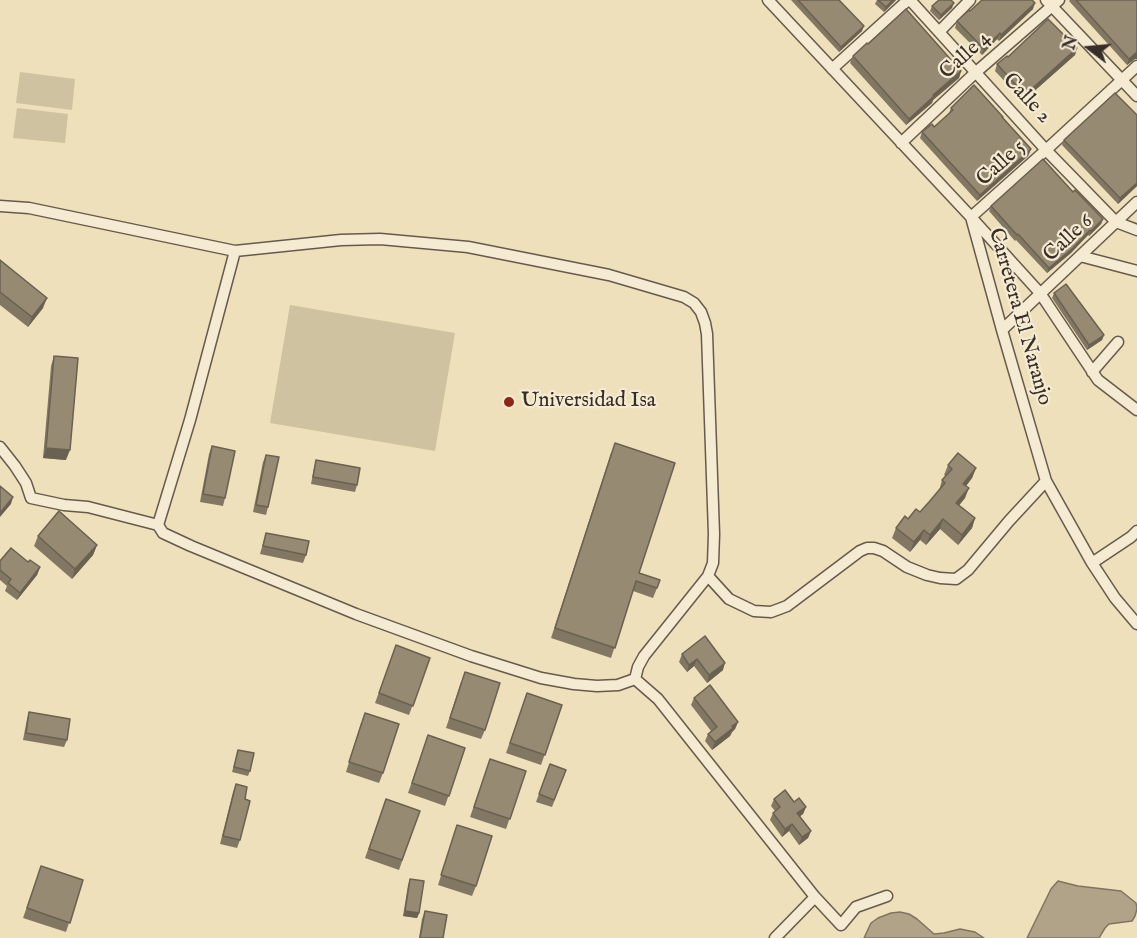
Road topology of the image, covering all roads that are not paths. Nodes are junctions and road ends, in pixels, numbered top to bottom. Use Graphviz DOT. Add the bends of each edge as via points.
graph roads {
  1 [pos="768,0"];
  2 [pos="909,0"];
  3 [pos="970,0"];
  4 [pos="1052,2"];
  5 [pos="939,32"];
  6 [pos="1137,66"];
  7 [pos="832,69"];
  8 [pos="975,73"];
  9 [pos="1122,80"];
  10 [pos="1137,96"];
  11 [pos="902,143"];
  12 [pos="1046,150"];
  13 [pos="1137,202"];
  14 [pos="0,206"];
  15 [pos="971,217"];
  16 [pos="1116,222"];
  17 [pos="1137,230"];
  18 [pos="235,251"];
  19 [pos="1080,256"];
  20 [pos="1137,271"];
  21 [pos="1040,293"];
  22 [pos="1002,330"];
  23 [pos="1118,342"];
  24 [pos="1092,372"];
  25 [pos="1137,410"];
  26 [pos="0,447"];
  27 [pos="1046,481"];
  28 [pos="158,525"];
  29 [pos="1137,531"];
  30 [pos="1092,563"];
  31 [pos="708,576"];
  32 [pos="1137,624"];
  33 [pos="635,679"];
  34 [pos="887,896"];
  35 [pos="815,897"];
  36 [pos="774,938"];
  1 -- 7 [label="street, Carretera El Naranjo"];
  2 -- 5 [label="street, Calle 2"];
  2 -- 7 [label="street"];
  3 -- 5 [label="street"];
  4 -- 8 [label="street, Calle 4"];
  4 -- 9 [label="street"];
  5 -- 8 [label="street, Calle 2"];
  6 -- 9 [label="street, Calle 5"];
  7 -- 11 [label="street, Carretera El Naranjo"];
  8 -- 11 [label="street, Calle 4"];
  8 -- 12 [label="street, Calle 2"];
  9 -- 10 [label="street"];
  9 -- 12 [label="street, Calle 5"];
  11 -- 15 [label="street, Carretera El Naranjo"];
  12 -- 15 [label="street, Calle 5"];
  12 -- 16 [label="street, Calle 2"];
  13 -- 16 [label="street, Calle 6"];
  14 -- 18 [label="street" via="29,208"];
  15 -- 21 [label="street"];
  15 -- 22 [label="street, Carretera El Naranjo"];
  16 -- 17 [label="street"];
  16 -- 19 [label="street, Calle 6"];
  18 -- 28 [label="street"];
  18 -- 31 [label="street" via="380,239 468,247 617,277 694,303 701,312 706,334 714,534 713,563"];
  19 -- 20 [label="street"];
  19 -- 21 [label="street, Calle 6"];
  21 -- 22 [label="street, Calle 6"];
  21 -- 24 [label="street"];
  22 -- 27 [label="street, Carretera El Naranjo"];
  23 -- 24 [label="street"];
  24 -- 25 [label="street"];
  26 -- 28 [label="street" via="26,483 31,498 88,507"];
  27 -- 30 [label="street, Carretera El Naranjo"];
  27 -- 31 [label="street" via="956,579 927,575 867,548 788,606 771,612 754,611 729,599"];
  28 -- 33 [label="street" via="163,533 207,553 471,656 574,684 618,685"];
  29 -- 30 [label="street"];
  30 -- 32 [label="street, Carretera El Naranjo"];
  31 -- 33 [label="street" via="644,656"];
  33 -- 35 [label="street" via="658,699"];
  34 -- 35 [label="street" via="856,907 841,925"];
  35 -- 36 [label="street"];
}
